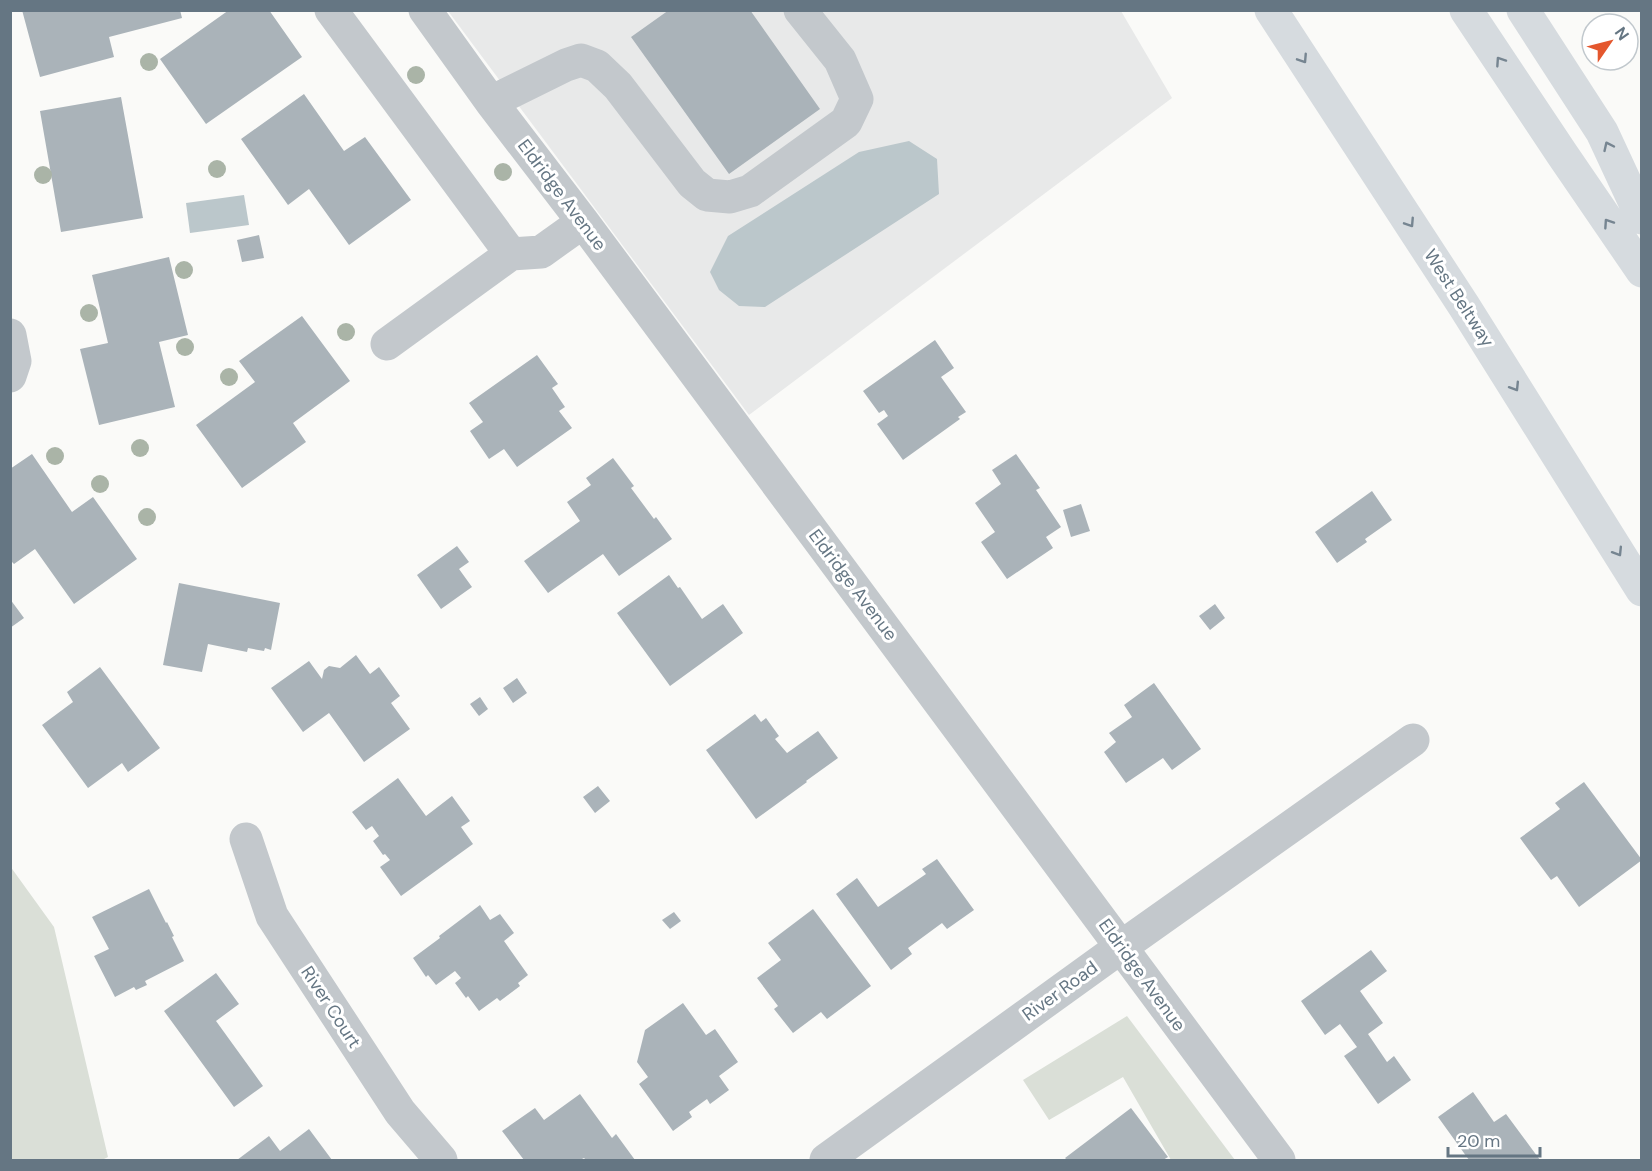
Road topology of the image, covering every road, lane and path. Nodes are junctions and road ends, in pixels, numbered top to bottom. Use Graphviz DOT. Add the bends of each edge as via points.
graph roads {
  1 [pos="331,10"];
  2 [pos="425,10"];
  3 [pos="800,10"];
  4 [pos="1271,10"];
  5 [pos="1466,10"];
  6 [pos="1523,10"];
  7 [pos="491,102"];
  8 [pos="1641,218"];
  9 [pos="583,222"];
  10 [pos="511,254"];
  11 [pos="1641,271"];
  12 [pos="10,335"];
  13 [pos="387,344"];
  14 [pos="10,376"];
  15 [pos="1641,590"];
  16 [pos="1413,740"];
  17 [pos="246,839"];
  18 [pos="1121,947"];
  19 [pos="441,1161"];
  20 [pos="826,1161"];
  21 [pos="1279,1161"];
  1 -- 10 [label="street"];
  2 -- 7 [label="street, Eldridge Avenue"];
  3 -- 7 [label="street" via="840,60 857,99 846,122 750,191 730,197 707,195 692,183 618,86 597,66 581,60 566,65"];
  4 -- 15 [label="highway, West Beltway, one-way" via="1464,306"];
  11 -- 5 [label="highway, one-way"];
  8 -- 6 [label="highway, one-way" via="1602,132"];
  7 -- 9 [label="street, Eldridge Avenue"];
  9 -- 10 [label="street" via="541,252"];
  9 -- 18 [label="street, Eldridge Avenue"];
  10 -- 13 [label="street"];
  12 -- 14 [label="street" via="15,360"];
  16 -- 18 [label="street, River Road"];
  17 -- 19 [label="street, River Court" via="272,916 400,1112"];
  18 -- 20 [label="street, River Road"];
  18 -- 21 [label="street, Eldridge Avenue"];
}
